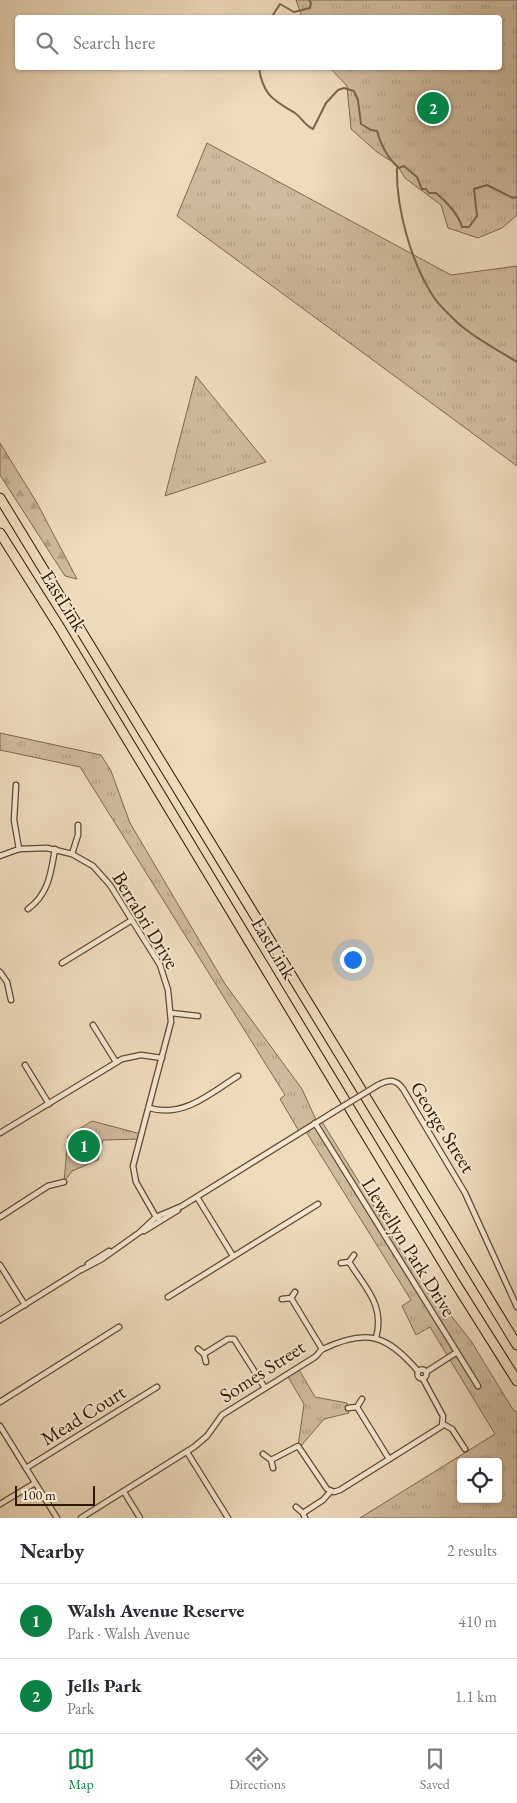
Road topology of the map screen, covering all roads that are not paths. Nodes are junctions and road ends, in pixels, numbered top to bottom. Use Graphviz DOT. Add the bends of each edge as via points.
graph roads {
  1 [pos="0,498"];
  2 [pos="0,533"];
  3 [pos="16,785"];
  4 [pos="78,825"];
  5 [pos="19,849"];
  6 [pos="55,849"];
  7 [pos="72,854"];
  8 [pos="0,856"];
  9 [pos="28,909"];
  10 [pos="132,920"];
  11 [pos="62,963"];
  12 [pos="0,972"];
  13 [pos="11,1000"];
  14 [pos="171,1013"];
  15 [pos="198,1016"];
  16 [pos="93,1025"];
  17 [pos="162,1058"];
  18 [pos="116,1062"];
  19 [pos="25,1066"];
  20 [pos="238,1076"];
  21 [pos="49,1104"];
  22 [pos="149,1108"];
  23 [pos="315,1124"];
  24 [pos="0,1133"];
  25 [pos="64,1182"];
  26 [pos="197,1198"];
  27 [pos="318,1204"];
  28 [pos="0,1217"];
  29 [pos="158,1218"];
  30 [pos="354,1255"];
  31 [pos="233,1256"];
  32 [pos="349,1262"];
  33 [pos="341,1263"];
  34 [pos="0,1266"];
  35 [pos="295,1292"];
  36 [pos="168,1298"];
  37 [pos="290,1298"];
  38 [pos="282,1299"];
  39 [pos="25,1305"];
  40 [pos="517,1307"];
  41 [pos="0,1320"];
  42 [pos="119,1327"];
  43 [pos="376,1338"];
  44 [pos="517,1345"];
  45 [pos="198,1349"];
  46 [pos="322,1349"];
  47 [pos="457,1352"];
  48 [pos="204,1354"];
  49 [pos="206,1362"];
  50 [pos="418,1371"];
  51 [pos="426,1372"];
  52 [pos="423,1379"];
  53 [pos="517,1381"];
  54 [pos="156,1386"];
  55 [pos="478,1386"];
  56 [pos="265,1388"];
  57 [pos="362,1399"];
  58 [pos="0,1402"];
  59 [pos="356,1407"];
  60 [pos="348,1408"];
  61 [pos="443,1424"];
  62 [pos="0,1426"];
  63 [pos="465,1449"];
  64 [pos="187,1452"];
  65 [pos="264,1454"];
  66 [pos="389,1459"];
  67 [pos="271,1460"];
  68 [pos="26,1468"];
  69 [pos="273,1468"];
  70 [pos="35,1483"];
  71 [pos="331,1491"];
  72 [pos="124,1492"];
  73 [pos="0,1504"];
  74 [pos="296,1507"];
  75 [pos="304,1516"];
  76 [pos="57,1518"];
  77 [pos="82,1518"];
  78 [pos="140,1518"];
  79 [pos="228,1518"];
  1 -- 44 [label="highway, EastLink"];
  2 -- 53 [label="highway, EastLink"];
  3 -- 5 [label="street" via="14,820"];
  4 -- 7 [label="street"];
  5 -- 6 [label="street, Berrabri Drive"];
  5 -- 8 [label="street, Berrabri Drive"];
  6 -- 7 [label="street, Berrabri Drive"];
  6 -- 9 [label="street" via="47,885 39,900"];
  7 -- 10 [label="street, Berrabri Drive" via="100,872"];
  10 -- 11 [label="street"];
  10 -- 14 [label="street, Berrabri Drive" via="160,965"];
  12 -- 13 [label="street" via="7,982"];
  14 -- 15 [label="street"];
  14 -- 17 [label="street, Berrabri Drive"];
  16 -- 18 [label="street"];
  17 -- 18 [label="street" via="141,1055"];
  17 -- 22 [label="street, Berrabri Drive"];
  18 -- 21 [label="street"];
  19 -- 21 [label="street"];
  20 -- 22 [label="street" via="183,1109 166,1112"];
  21 -- 24 [label="street"];
  22 -- 29 [label="street, Berrabri Drive" via="133,1166 136,1182"];
  23 -- 26 [label="street, George Street"];
  23 -- 40 [label="street, George Street, bridge" via="378,1085 391,1080 398,1082 465,1193"];
  23 -- 47 [label="street, Llewellyn Park Drive"];
  25 -- 28 [label="street" via="48,1186"];
  26 -- 29 [label="street, George Street" via="170,1216"];
  26 -- 31 [label="street"];
  27 -- 31 [label="street"];
  29 -- 39 [label="street, George Street" via="152,1227"];
  30 -- 32 [label="street"];
  31 -- 36 [label="street"];
  32 -- 33 [label="street"];
  32 -- 43 [label="street" via="377,1308 380,1318"];
  34 -- 39 [label="street"];
  35 -- 37 [label="street"];
  37 -- 38 [label="street"];
  37 -- 46 [label="street"];
  39 -- 41 [label="street, George Street"];
  42 -- 58 [label="street"];
  43 -- 46 [label="street, Somes Street" via="353,1338"];
  43 -- 50 [label="street, Somes Street" via="402,1352"];
  45 -- 48 [label="street"];
  46 -- 56 [label="street, Somes Street" via="315,1357"];
  47 -- 51 [label="street"];
  47 -- 55 [label="street, Llewellyn Park Drive"];
  48 -- 49 [label="street"];
  48 -- 56 [label="street" via="228,1339 234,1339"];
  50 -- 51 [label="street"];
  50 -- 52 [label="street, Somes Street" via="418,1377"];
  51 -- 52 [label="street"];
  52 -- 61 [label="street, Somes Street" via="444,1416"];
  54 -- 68 [label="street, Mead Court"];
  56 -- 64 [label="street, Somes Street" via="222,1415 204,1439"];
  57 -- 59 [label="street"];
  59 -- 60 [label="street"];
  59 -- 66 [label="street"];
  61 -- 63 [label="street" via="452,1429"];
  61 -- 66 [label="street"];
  62 -- 68 [label="street"];
  64 -- 72 [label="street, Somes Street"];
  64 -- 79 [label="street"];
  65 -- 67 [label="street"];
  66 -- 71 [label="street" via="338,1491"];
  67 -- 69 [label="street"];
  67 -- 71 [label="street" via="299,1446"];
  68 -- 70 [label="street"];
  70 -- 73 [label="street"];
  70 -- 76 [label="street"];
  71 -- 75 [label="street"];
  72 -- 77 [label="street, Somes Street"];
  72 -- 78 [label="street"];
  74 -- 75 [label="street"];
}
